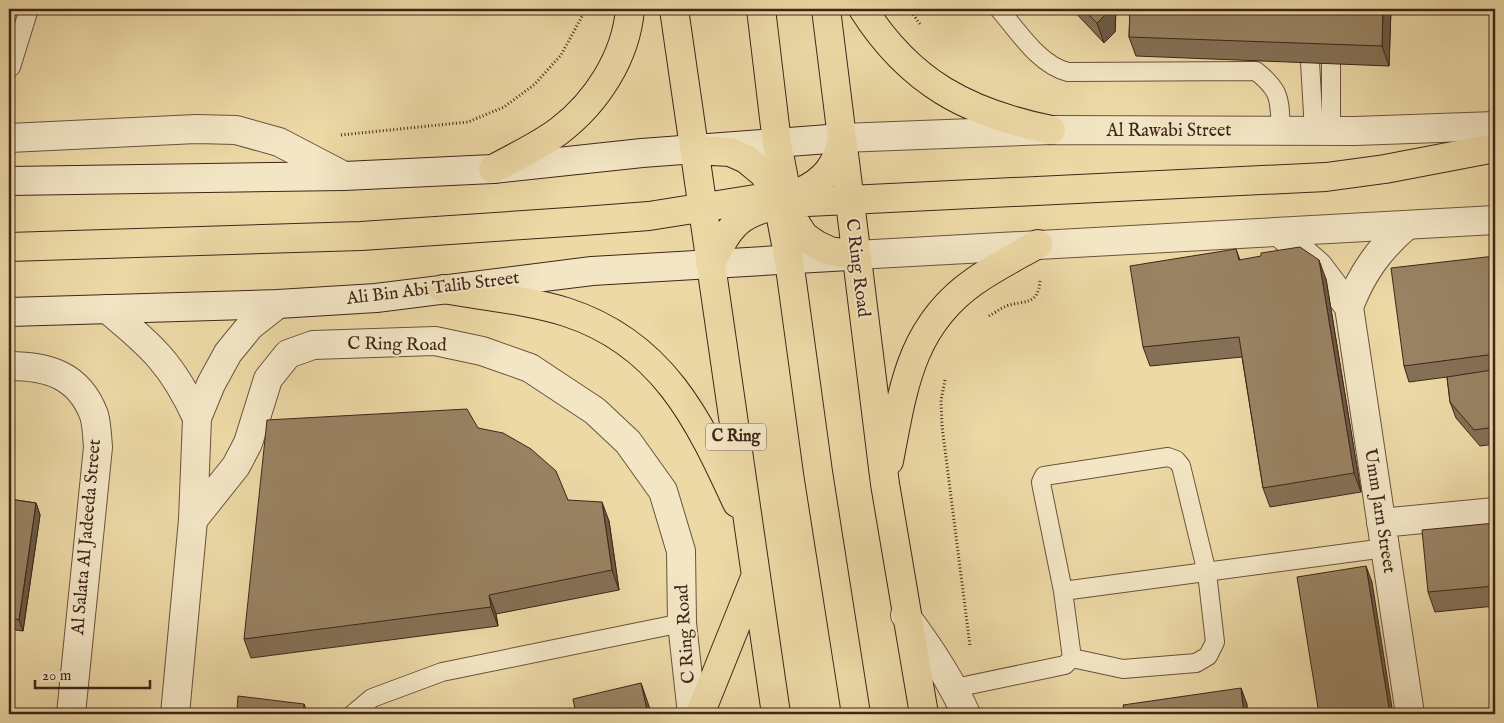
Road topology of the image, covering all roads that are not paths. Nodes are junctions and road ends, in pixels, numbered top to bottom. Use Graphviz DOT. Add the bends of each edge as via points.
graph roads {
  1 [pos="29,9"];
  2 [pos="630,9"];
  3 [pos="674,9"];
  4 [pos="761,9"];
  5 [pos="826,9"];
  6 [pos="863,9"];
  7 [pos="999,9"];
  8 [pos="1310,62"];
  9 [pos="1331,64"];
  10 [pos="10,67"];
  11 [pos="1495,126"];
  12 [pos="1052,130"];
  13 [pos="1281,131"];
  14 [pos="1323,131"];
  15 [pos="9,138"];
  16 [pos="842,138"];
  17 [pos="777,143"];
  18 [pos="1495,148"];
  19 [pos="694,150"];
  20 [pos="493,168"];
  21 [pos="344,176"];
  22 [pos="9,181"];
  23 [pos="848,199"];
  24 [pos="782,200"];
  25 [pos="703,208"];
  26 [pos="1495,220"];
  27 [pos="1406,225"];
  28 [pos="1279,232"];
  29 [pos="1038,244"];
  30 [pos="9,247"];
  31 [pos="856,255"];
  32 [pos="789,260"];
  33 [pos="710,264"];
  34 [pos="443,289"];
  35 [pos="278,304"];
  36 [pos="1349,307"];
  37 [pos="107,309"];
  38 [pos="9,312"];
  39 [pos="9,366"];
  40 [pos="197,418"];
  41 [pos="884,484"];
  42 [pos="1495,512"];
  43 [pos="193,520"];
  44 [pos="750,531"];
  45 [pos="1383,535"];
  46 [pos="756,573"];
  47 [pos="1207,573"];
  48 [pos="1062,591"];
  49 [pos="905,615"];
  50 [pos="682,623"];
  51 [pos="1072,658"];
  52 [pos="965,686"];
  53 [pos="71,714"];
  54 [pos="175,714"];
  55 [pos="353,714"];
  56 [pos="692,714"];
  57 [pos="700,714"];
  58 [pos="776,714"];
  59 [pos="856,714"];
  60 [pos="924,714"];
  61 [pos="966,714"];
  62 [pos="1410,714"];
  1 -- 10 [label="lane"];
  2 -- 20 [label="highway" via="616,61 591,101 558,132"];
  3 -- 19 [label="highway, C Ring"];
  4 -- 17 [label="highway"];
  5 -- 16 [label="highway, C Ring Road"];
  6 -- 12 [label="highway" via="886,42 939,89 959,102 987,114"];
  7 -- 13 [label="lane" via="1046,61 1056,69 1068,72 1256,71 1273,84 1279,97"];
  8 -- 14 [label="lane"];
  9 -- 14 [label="lane"];
  11 -- 14 [label="street, Al Rawabi Street"];
  12 -- 13 [label="street, Al Rawabi Street"];
  12 -- 16 [label="street, Al Rawabi Street"];
  13 -- 14 [label="street, Al Rawabi Street"];
  15 -- 21 [label="street" via="236,130 279,142"];
  16 -- 17 [label="street"];
  16 -- 23 [label="highway, C Ring Road"];
  16 -- 24 [label="highway" via="836,162 823,179"];
  17 -- 19 [label="street"];
  17 -- 24 [label="highway"];
  18 -- 23 [label="highway" via="1326,177"];
  19 -- 20 [label="street"];
  19 -- 24 [label="highway" via="738,155 761,170"];
  19 -- 25 [label="highway, C Ring"];
  20 -- 21 [label="street"];
  21 -- 22 [label="street"];
  23 -- 24 [label="highway"];
  23 -- 31 [label="highway, C Ring Road"];
  24 -- 25 [label="highway"];
  24 -- 31 [label="highway" via="809,240 830,251"];
  24 -- 32 [label="highway"];
  24 -- 33 [label="highway" via="738,221"];
  25 -- 30 [label="highway" via="649,216 361,236"];
  25 -- 33 [label="highway, C Ring"];
  26 -- 27 [label="street"];
  27 -- 28 [label="street"];
  27 -- 36 [label="street, Umm Jarn Street" via="1371,262"];
  28 -- 29 [label="street"];
  28 -- 36 [label="street, Umm Jarn Street" via="1318,266"];
  29 -- 31 [label="street"];
  29 -- 41 [label="highway" via="975,281 950,302 925,332 908,369"];
  31 -- 32 [label="street, Ali Bin Abi Talib Street"];
  31 -- 41 [label="highway, C Ring Road"];
  32 -- 33 [label="street, Ali Bin Abi Talib Street"];
  32 -- 59 [label="highway"];
  33 -- 34 [label="street, Ali Bin Abi Talib Street" via="592,271"];
  33 -- 44 [label="highway, C Ring"];
  34 -- 35 [label="street, Ali Bin Abi Talib Street" via="376,298"];
  34 -- 44 [label="highway" via="564,312 614,333 638,350 667,378 708,440"];
  35 -- 37 [label="street, Ali Bin Abi Talib Street"];
  35 -- 40 [label="street" via="250,326 228,353"];
  36 -- 45 [label="street, Umm Jarn Street"];
  37 -- 38 [label="street, Ali Bin Abi Talib Street"];
  37 -- 40 [label="street" via="161,356 182,386"];
  39 -- 53 [label="street, Al Salata Al Jadeeda Street" via="32,366 63,376 82,392 94,416 98,447"];
  40 -- 43 [label="street"];
  41 -- 49 [label="highway, C Ring Road"];
  42 -- 45 [label="street"];
  43 -- 50 [label="street, C Ring Road" via="236,466 248,443 268,379 288,354 313,344 435,342 482,351 530,368 595,411 628,442 663,491 681,551"];
  43 -- 54 [label="street"];
  44 -- 46 [label="highway, C Ring"];
  45 -- 47 [label="lane"];
  45 -- 62 [label="street, Umm Jarn Street"];
  46 -- 57 [label="highway"];
  46 -- 58 [label="highway, C Ring"];
  47 -- 48 [label="lane"];
  47 -- 48 [label="lane" via="1181,466 1172,458 1159,459 1049,473 1042,479"];
  47 -- 51 [label="lane" via="1215,642 1208,656 1196,664 1123,668"];
  48 -- 51 [label="lane"];
  49 -- 52 [label="street, C Ring Road" via="939,661"];
  49 -- 60 [label="highway, C Ring Road"];
  50 -- 55 [label="lane" via="442,672 372,698"];
  50 -- 56 [label="street, C Ring Road"];
  51 -- 52 [label="lane" via="1065,665"];
  52 -- 61 [label="street, C Ring Road"];
}
